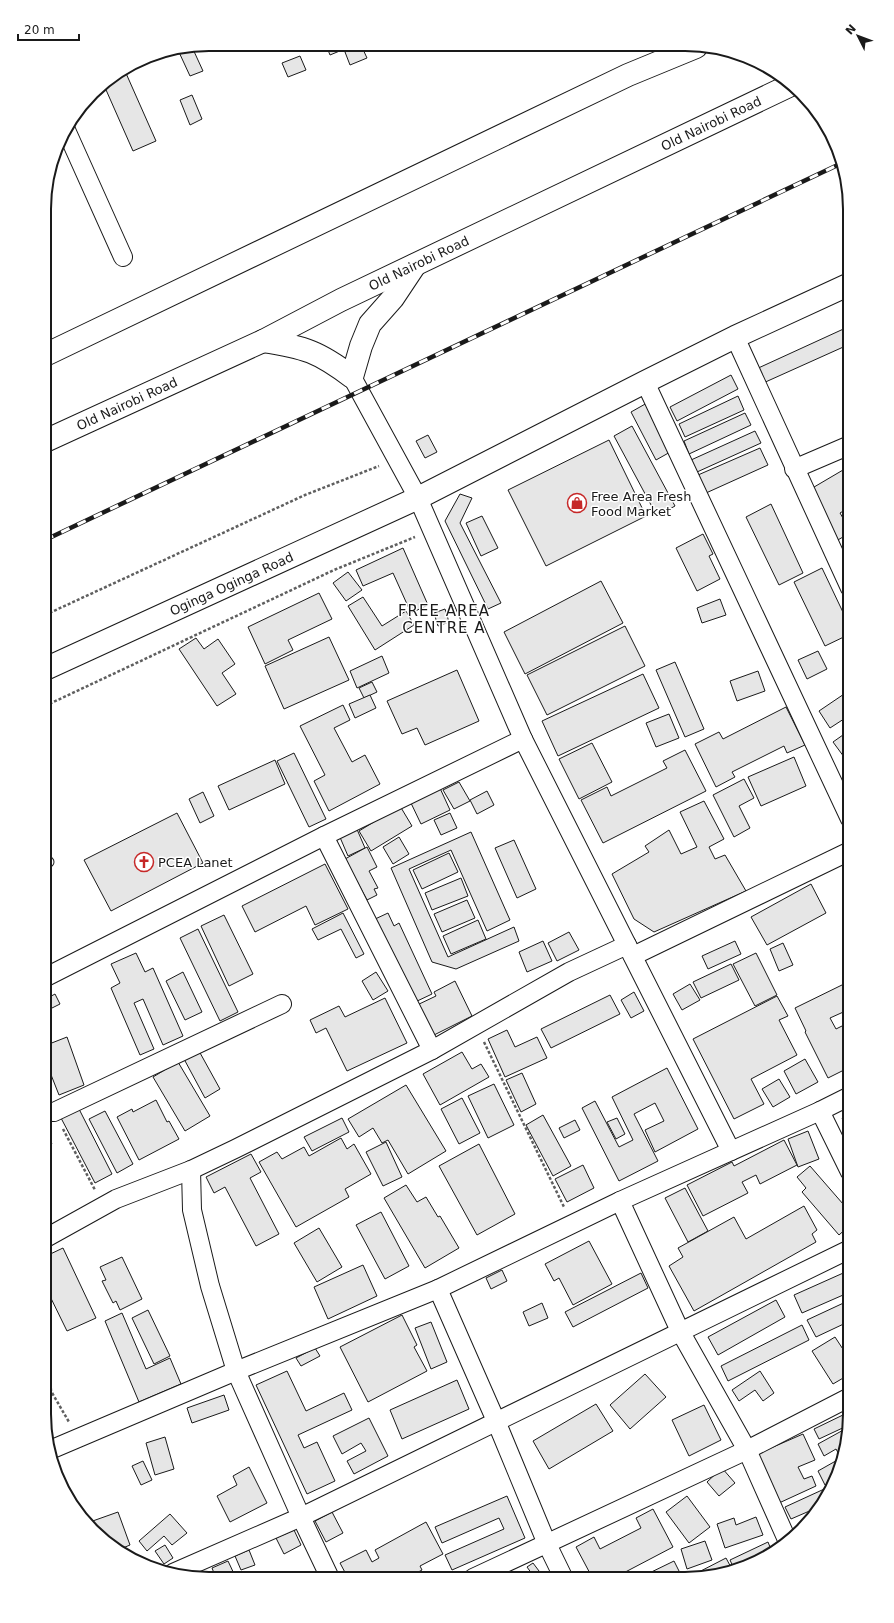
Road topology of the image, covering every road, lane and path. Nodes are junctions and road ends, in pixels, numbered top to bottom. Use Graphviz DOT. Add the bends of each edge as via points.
graph roads {
  1 [pos="687,51"];
  2 [pos="785,87"];
  3 [pos="69,136"];
  4 [pos="123,257"];
  5 [pos="415,265"];
  6 [pos="843,287"];
  7 [pos="735,337"];
  8 [pos="263,342"];
  9 [pos="51,352"];
  10 [pos="352,377"];
  11 [pos="645,382"];
  12 [pos="51,438"];
  13 [pos="843,448"];
  14 [pos="397,459"];
  15 [pos="794,469"];
  16 [pos="418,498"];
  17 [pos="432,530"];
  18 [pos="843,573"];
  19 [pos="51,612"];
  20 [pos="51,667"];
  21 [pos="51,703"];
  22 [pos="524,739"];
  23 [pos="843,804"];
  24 [pos="324,836"];
  25 [pos="843,854"];
  26 [pos="630,950"];
  27 [pos="51,974"];
  28 [pos="282,1004"];
  29 [pos="476,1025"];
  30 [pos="432,1050"];
  31 [pos="843,1099"];
  32 [pos="820,1110"];
  33 [pos="54,1112"];
  34 [pos="730,1151"];
  35 [pos="843,1158"];
  36 [pos="191,1170"];
  37 [pos="620,1201"];
  38 [pos="103,1206"];
  39 [pos="572,1225"];
  40 [pos="51,1235"];
  41 [pos="843,1252"];
  42 [pos="438,1288"];
  43 [pos="680,1331"];
  44 [pos="236,1371"];
  45 [pos="51,1391"];
  46 [pos="843,1401"];
  47 [pos="496,1421"];
  48 [pos="78,1438"];
  49 [pos="55,1448"];
  50 [pos="747,1450"];
  51 [pos="301,1517"];
  52 [pos="785,1536"];
  53 [pos="547,1544"];
  54 [pos="181,1570"];
  55 [pos="327,1572"];
  56 [pos="486,1572"];
  57 [pos="561,1572"];
  1 -- 9 [label="main road" via="621,79"];
  2 -- 5 [label="main road, Old Nairobi Road"];
  3 -- 4 [label="street"];
  5 -- 8 [label="main road, Old Nairobi Road" via="341,300"];
  5 -- 10 [label="main road" via="394,298 370,324"];
  6 -- 7 [label="main road, Oginga Oginga Road"];
  7 -- 11 [label="main road, Oginga Oginga Road"];
  7 -- 15 [label="street"];
  8 -- 10 [label="main road" via="295,346 314,352"];
  8 -- 12 [label="main road, Old Nairobi Road"];
  10 -- 14 [label="street"];
  11 -- 16 [label="main road, Oginga Oginga Road"];
  11 -- 23 [label="street"];
  13 -- 15 [label="street"];
  14 -- 16 [label="street"];
  14 -- 19 [label="path" via="305,495"];
  15 -- 18 [label="street"];
  16 -- 17 [label="street"];
  16 -- 20 [label="main road, Oginga Oginga Road"];
  17 -- 21 [label="path" via="334,570"];
  17 -- 22 [label="street"];
  22 -- 24 [label="street"];
  22 -- 26 [label="street"];
  24 -- 27 [label="street"];
  24 -- 30 [label="street"];
  25 -- 26 [label="street"];
  26 -- 29 [label="street" via="569,972"];
  26 -- 34 [label="street"];
  28 -- 33 [label="street"];
  29 -- 30 [label="street"];
  29 -- 39 [label="path"];
  30 -- 36 [label="street"];
  31 -- 32 [label="street"];
  32 -- 34 [label="street"];
  32 -- 35 [label="street"];
  33 -- 38 [label="path"];
  34 -- 37 [label="street"];
  36 -- 38 [label="street"];
  36 -- 44 [label="street" via="192,1210 210,1286"];
  37 -- 39 [label="street"];
  37 -- 43 [label="street"];
  38 -- 40 [label="street"];
  39 -- 42 [label="street"];
  41 -- 43 [label="street"];
  42 -- 44 [label="street"];
  42 -- 47 [label="street"];
  43 -- 47 [label="street"];
  43 -- 50 [label="street"];
  44 -- 48 [label="street"];
  44 -- 51 [label="street"];
  45 -- 48 [label="path"];
  46 -- 50 [label="street"];
  47 -- 51 [label="street"];
  47 -- 53 [label="street"];
  48 -- 49 [label="street"];
  50 -- 52 [label="street"];
  50 -- 53 [label="street"];
  51 -- 54 [label="street"];
  51 -- 55 [label="street"];
  53 -- 56 [label="street"];
  53 -- 57 [label="street"];
}
